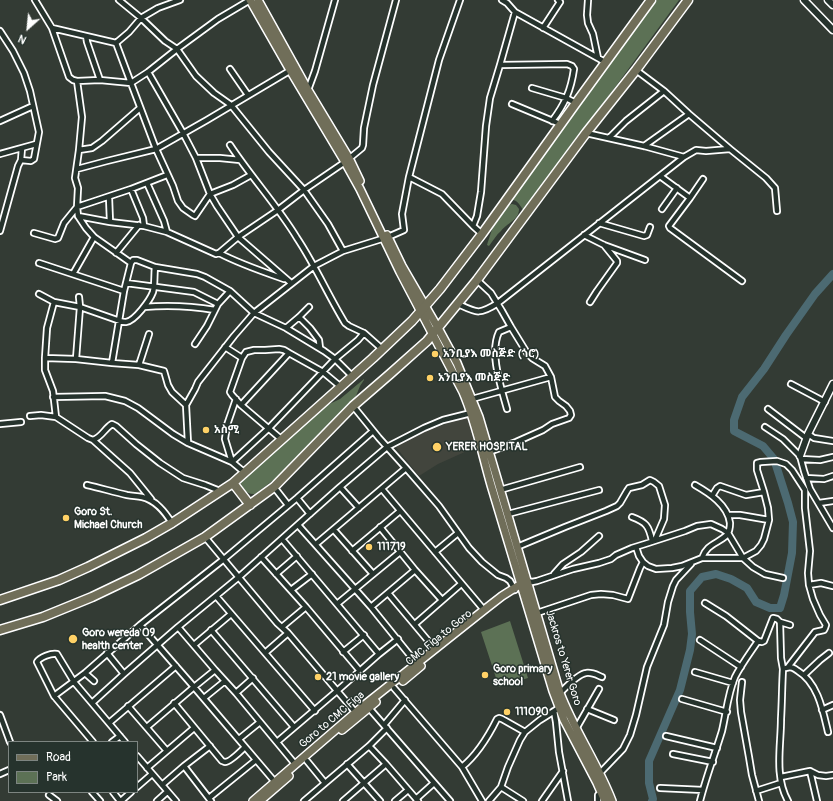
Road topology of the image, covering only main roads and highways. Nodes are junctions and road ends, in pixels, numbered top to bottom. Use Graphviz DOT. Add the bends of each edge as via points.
graph roads {
  1 [pos="250,0"];
  2 [pos="651,0"];
  3 [pos="688,0"];
  4 [pos="259,3"];
  5 [pos="422,308"];
  6 [pos="435,331"];
  7 [pos="233,483"];
  8 [pos="250,505"];
  9 [pos="523,586"];
  10 [pos="0,600"];
  11 [pos="0,630"];
  12 [pos="410,672"];
  13 [pos="268,791"];
  14 [pos="253,801"];
  15 [pos="260,801"];
  16 [pos="605,801"];
  17 [pos="612,801"];
  1 -- 4 [label="main road"];
  2 -- 5 [label="highway" via="602,60 576,103 482,234 440,289"];
  3 -- 6 [label="highway" via="477,280"];
  4 -- 5 [label="main road" via="292,69 347,160"];
  5 -- 6 [label="main road"];
  5 -- 7 [label="highway" via="412,321 341,387"];
  6 -- 8 [label="highway" via="353,406 274,487"];
  6 -- 9 [label="main road" via="471,413"];
  6 -- 9 [label="main road" via="460,368 479,418 517,547"];
  7 -- 8 [label="highway"];
  7 -- 10 [label="highway" via="146,538 59,580"];
  8 -- 11 [label="highway" via="205,537 138,575 43,617"];
  9 -- 12 [label="main road, CMC Figa to Goro"];
  9 -- 12 [label="main road, Goro to CMC Figa" via="484,610 434,649"];
  9 -- 16 [label="main road" via="556,710 564,720"];
  9 -- 17 [label="main road, Jackros to Yerer Goro" via="537,613 565,707"];
  12 -- 13 [label="main road, CMC Figa to Goro" via="307,761"];
  12 -- 13 [label="main road, Goro to CMC Figa" via="295,764"];
  13 -- 14 [label="main road, Goro to CMC Figa"];
  13 -- 15 [label="main road, CMC Figa to Goro"];
}
